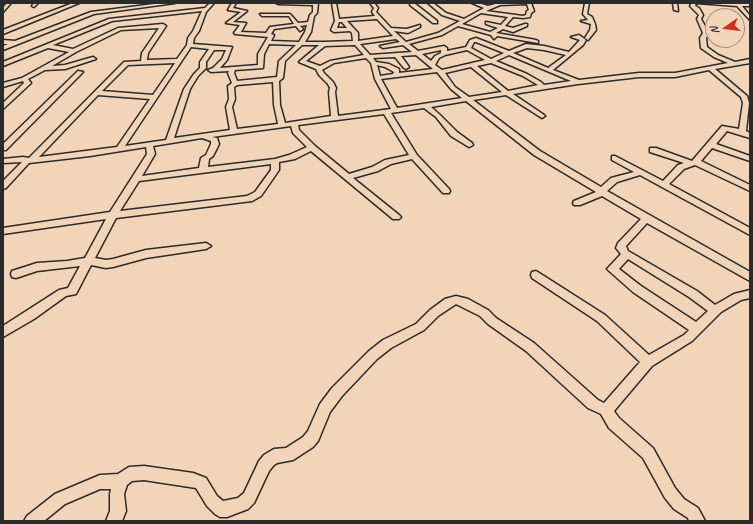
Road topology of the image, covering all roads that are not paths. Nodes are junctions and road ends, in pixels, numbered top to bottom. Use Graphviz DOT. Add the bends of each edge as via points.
graph roads {
  1 [pos="9,3"];
  2 [pos="77,3"];
  3 [pos="173,3"];
  4 [pos="212,3"];
  5 [pos="234,3"];
  6 [pos="278,3"];
  7 [pos="284,3"];
  8 [pos="297,3"];
  9 [pos="316,3"];
  10 [pos="334,3"];
  11 [pos="372,3"];
  12 [pos="412,3"];
  13 [pos="418,3"];
  14 [pos="424,3"];
  15 [pos="430,3"];
  16 [pos="474,3"];
  17 [pos="587,3"];
  18 [pos="675,3"];
  19 [pos="529,4"];
  20 [pos="697,5"];
  21 [pos="750,5"];
  22 [pos="739,6"];
  23 [pos="125,8"];
  24 [pos="488,8"];
  25 [pos="707,8"];
  26 [pos="207,9"];
  27 [pos="676,10"];
  28 [pos="3,11"];
  29 [pos="481,12"];
  30 [pos="262,15"];
  31 [pos="274,15"];
  32 [pos="144,16"];
  33 [pos="511,16"];
  34 [pos="378,17"];
  35 [pos="750,19"];
  36 [pos="340,20"];
  37 [pos="465,21"];
  38 [pos="583,21"];
  39 [pos="590,21"];
  40 [pos="435,22"];
  41 [pos="8,23"];
  42 [pos="310,23"];
  43 [pos="488,23"];
  44 [pos="21,25"];
  45 [pos="298,25"];
  46 [pos="459,25"];
  47 [pos="418,26"];
  48 [pos="525,26"];
  49 [pos="501,27"];
  50 [pos="352,29"];
  51 [pos="390,29"];
  52 [pos="309,30"];
  53 [pos="334,30"];
  54 [pos="3,32"];
  55 [pos="493,34"];
  56 [pos="268,35"];
  57 [pos="397,37"];
  58 [pos="574,37"];
  59 [pos="332,39"];
  60 [pos="584,39"];
  61 [pos="3,42"];
  62 [pos="266,42"];
  63 [pos="302,42"];
  64 [pos="14,43"];
  65 [pos="356,43"];
  66 [pos="406,43"];
  67 [pos="486,43"];
  68 [pos="324,44"];
  69 [pos="26,45"];
  70 [pos="190,45"];
  71 [pos="468,45"];
  72 [pos="33,46"];
  73 [pos="383,46"];
  74 [pos="538,46"];
  75 [pos="47,47"];
  76 [pos="3,48"];
  77 [pos="212,48"];
  78 [pos="74,51"];
  79 [pos="444,51"];
  80 [pos="418,53"];
  81 [pos="510,54"];
  82 [pos="570,54"];
  83 [pos="397,55"];
  84 [pos="368,56"];
  85 [pos="437,57"];
  86 [pos="93,59"];
  87 [pos="426,60"];
  88 [pos="179,61"];
  89 [pos="491,61"];
  90 [pos="144,62"];
  91 [pos="750,62"];
  92 [pos="374,63"];
  93 [pos="3,64"];
  94 [pos="739,64"];
  95 [pos="432,65"];
  96 [pos="473,66"];
  97 [pos="406,67"];
  98 [pos="750,67"];
  99 [pos="41,68"];
  100 [pos="320,68"];
  101 [pos="550,69"];
  102 [pos="711,69"];
  103 [pos="201,70"];
  104 [pos="214,70"];
  105 [pos="232,70"];
  106 [pos="376,71"];
  107 [pos="439,71"];
  108 [pos="80,72"];
  109 [pos="394,76"];
  110 [pos="378,78"];
  111 [pos="24,79"];
  112 [pos="276,80"];
  113 [pos="578,82"];
  114 [pos="235,83"];
  115 [pos="3,85"];
  116 [pos="539,88"];
  117 [pos="96,93"];
  118 [pos="507,93"];
  119 [pos="154,97"];
  120 [pos="467,99"];
  121 [pos="747,99"];
  122 [pos="425,106"];
  123 [pos="3,107"];
  124 [pos="395,110"];
  125 [pos="387,111"];
  126 [pos="542,116"];
  127 [pos="335,117"];
  128 [pos="294,124"];
  129 [pos="282,126"];
  130 [pos="234,131"];
  131 [pos="742,132"];
  132 [pos="202,136"];
  133 [pos="750,137"];
  134 [pos="169,142"];
  135 [pos="149,145"];
  136 [pos="469,145"];
  137 [pos="711,145"];
  138 [pos="3,148"];
  139 [pos="312,148"];
  140 [pos="119,150"];
  141 [pos="652,150"];
  142 [pos="414,156"];
  143 [pos="615,158"];
  144 [pos="750,159"];
  145 [pos="3,161"];
  146 [pos="30,161"];
  147 [pos="275,161"];
  148 [pos="694,163"];
  149 [pos="202,170"];
  150 [pos="642,172"];
  151 [pos="347,177"];
  152 [pos="136,179"];
  153 [pos="664,184"];
  154 [pos="3,186"];
  155 [pos="750,188"];
  156 [pos="446,191"];
  157 [pos="603,192"];
  158 [pos="577,203"];
  159 [pos="113,215"];
  160 [pos="396,217"];
  161 [pos="646,218"];
  162 [pos="3,231"];
  163 [pos="750,232"];
  164 [pos="206,246"];
  165 [pos="627,254"];
  166 [pos="89,261"];
  167 [pos="16,274"];
  168 [pos="536,275"];
  169 [pos="750,277"];
  170 [pos="750,294"];
  171 [pos="715,311"];
  172 [pos="697,330"];
  173 [pos="3,332"];
  174 [pos="648,362"];
  175 [pos="606,410"];
  176 [pos="120,481"];
  177 [pos="32,521"];
  178 [pos="114,521"];
  179 [pos="697,521"];
  1 -- 28 [label="street"];
  2 -- 44 [label="street"];
  3 -- 23 [label="street"];
  4 -- 26 [label="street"];
  5 -- 56 [label="street" via="230,9 246,11 228,23 244,24 237,32"];
  6 -- 7 [label="street"];
  7 -- 8 [label="street"];
  7 -- 31 [label="street" via="280,11"];
  8 -- 9 [label="street"];
  9 -- 42 [label="street"];
  10 -- 36 [label="street"];
  11 -- 34 [label="street"];
  12 -- 13 [label="street"];
  12 -- 40 [label="street"];
  14 -- 15 [label="street"];
  15 -- 37 [label="street" via="444,14"];
  16 -- 24 [label="street"];
  17 -- 39 [label="street" via="585,14"];
  18 -- 27 [label="street"];
  19 -- 24 [label="street" via="500,4"];
  19 -- 33 [label="street" via="532,11 528,16"];
  20 -- 22 [label="street"];
  20 -- 25 [label="street"];
  20 -- 94 [label="street" via="701,15 699,19 706,33 703,38 704,48 716,56"];
  21 -- 22 [label="street"];
  22 -- 35 [label="street"];
  23 -- 32 [label="street" via="138,10"];
  23 -- 64 [label="street" via="93,13"];
  24 -- 29 [label="street"];
  26 -- 32 [label="street"];
  26 -- 70 [label="street" via="191,38"];
  29 -- 33 [label="street"];
  29 -- 37 [label="street"];
  30 -- 31 [label="street"];
  31 -- 45 [label="street" via="290,15"];
  32 -- 75 [label="street" via="111,20"];
  33 -- 49 [label="street"];
  34 -- 36 [label="street"];
  34 -- 51 [label="street"];
  36 -- 50 [label="street"];
  36 -- 53 [label="street"];
  37 -- 46 [label="street"];
  38 -- 39 [label="street"];
  39 -- 60 [label="street" via="593,30"];
  41 -- 44 [label="street"];
  42 -- 45 [label="street"];
  42 -- 52 [label="street"];
  43 -- 49 [label="street"];
  44 -- 54 [label="street"];
  45 -- 52 [label="street" via="300,29"];
  45 -- 56 [label="street" via="272,28"];
  46 -- 55 [label="street"];
  46 -- 66 [label="street" via="440,34"];
  47 -- 51 [label="street" via="408,31"];
  48 -- 49 [label="street" via="513,30"];
  49 -- 55 [label="street"];
  50 -- 53 [label="street"];
  50 -- 65 [label="street"];
  51 -- 57 [label="street"];
  52 -- 63 [label="street"];
  53 -- 59 [label="street"];
  55 -- 67 [label="street" via="495,36"];
  55 -- 74 [label="street" via="537,42 540,43"];
  56 -- 62 [label="street" via="271,35"];
  57 -- 65 [label="street"];
  57 -- 66 [label="street"];
  58 -- 60 [label="street"];
  59 -- 65 [label="street"];
  59 -- 68 [label="street"];
  60 -- 82 [label="street"];
  61 -- 64 [label="street"];
  62 -- 63 [label="street"];
  62 -- 105 [label="street" via="261,54 261,67"];
  63 -- 68 [label="street"];
  63 -- 112 [label="street" via="282,61 280,78"];
  64 -- 69 [label="street"];
  64 -- 76 [label="street"];
  65 -- 84 [label="street"];
  66 -- 73 [label="street"];
  66 -- 80 [label="street"];
  67 -- 71 [label="street" via="476,40"];
  67 -- 81 [label="street"];
  68 -- 100 [label="street" via="302,62"];
  70 -- 77 [label="street"];
  70 -- 88 [label="street"];
  71 -- 79 [label="street"];
  71 -- 89 [label="street" via="476,54"];
  72 -- 75 [label="street"];
  74 -- 81 [label="street" via="526,46"];
  74 -- 82 [label="street"];
  75 -- 78 [label="street"];
  75 -- 93 [label="street"];
  77 -- 103 [label="street"];
  77 -- 104 [label="street" via="230,48 224,60"];
  78 -- 90 [label="street" via="120,29 163,26 145,53"];
  78 -- 99 [label="street"];
  79 -- 80 [label="street"];
  79 -- 85 [label="street"];
  80 -- 83 [label="street"];
  80 -- 87 [label="street"];
  81 -- 89 [label="street"];
  81 -- 101 [label="street"];
  82 -- 101 [label="street"];
  83 -- 84 [label="street"];
  83 -- 97 [label="street"];
  84 -- 92 [label="street"];
  84 -- 100 [label="street" via="332,62"];
  85 -- 87 [label="street"];
  85 -- 95 [label="street"];
  86 -- 99 [label="street" via="65,67"];
  87 -- 95 [label="street"];
  88 -- 90 [label="street"];
  88 -- 119 [label="street"];
  89 -- 96 [label="street"];
  89 -- 116 [label="street" via="525,74 540,83"];
  90 -- 117 [label="street" via="126,63"];
  91 -- 94 [label="street"];
  92 -- 106 [label="street"];
  92 -- 109 [label="street" via="397,70"];
  94 -- 98 [label="street"];
  94 -- 102 [label="street"];
  95 -- 107 [label="street"];
  96 -- 107 [label="street"];
  96 -- 118 [label="street"];
  99 -- 111 [label="street"];
  100 -- 127 [label="street" via="320,72 333,88"];
  101 -- 113 [label="street"];
  102 -- 113 [label="street" via="675,75 638,75"];
  102 -- 121 [label="street"];
  103 -- 104 [label="street"];
  103 -- 134 [label="street" via="187,89"];
  104 -- 105 [label="street"];
  105 -- 114 [label="street"];
  106 -- 109 [label="street"];
  106 -- 110 [label="street"];
  107 -- 109 [label="street"];
  107 -- 120 [label="street" via="453,88"];
  108 -- 138 [label="street"];
  109 -- 110 [label="street"];
  110 -- 124 [label="street"];
  111 -- 115 [label="street"];
  111 -- 123 [label="street" via="28,83"];
  112 -- 114 [label="street"];
  112 -- 129 [label="street" via="277,105"];
  113 -- 116 [label="street"];
  114 -- 130 [label="street" via="231,86 232,99 229,107"];
  116 -- 118 [label="street"];
  117 -- 119 [label="street"];
  117 -- 146 [label="street"];
  118 -- 120 [label="street"];
  118 -- 126 [label="street"];
  119 -- 140 [label="street"];
  120 -- 122 [label="street"];
  120 -- 157 [label="street" via="537,153"];
  121 -- 131 [label="street"];
  122 -- 124 [label="street"];
  122 -- 136 [label="street"];
  124 -- 125 [label="street"];
  125 -- 127 [label="street"];
  125 -- 142 [label="street"];
  127 -- 128 [label="street"];
  128 -- 129 [label="street"];
  128 -- 139 [label="street" via="296,131"];
  129 -- 130 [label="street"];
  130 -- 132 [label="street"];
  131 -- 133 [label="street"];
  131 -- 137 [label="street" via="725,128"];
  132 -- 134 [label="street"];
  132 -- 149 [label="street" via="215,141 209,156 205,158"];
  134 -- 135 [label="street"];
  135 -- 140 [label="street"];
  135 -- 152 [label="street" via="151,154"];
  137 -- 144 [label="street"];
  137 -- 148 [label="street"];
  139 -- 147 [label="street"];
  139 -- 151 [label="street"];
  140 -- 146 [label="street"];
  141 -- 148 [label="street"];
  142 -- 151 [label="street" via="388,162 375,169"];
  142 -- 156 [label="street"];
  143 -- 150 [label="street"];
  145 -- 146 [label="street" via="22,158"];
  146 -- 154 [label="street"];
  147 -- 149 [label="street"];
  147 -- 159 [label="street" via="275,170 258,194 249,199"];
  148 -- 153 [label="street" via="678,170"];
  148 -- 155 [label="street"];
  149 -- 152 [label="street"];
  150 -- 153 [label="street"];
  150 -- 157 [label="street" via="614,180"];
  151 -- 160 [label="street"];
  152 -- 159 [label="street"];
  153 -- 163 [label="street"];
  157 -- 158 [label="street"];
  157 -- 161 [label="street"];
  159 -- 162 [label="street"];
  159 -- 166 [label="street"];
  161 -- 165 [label="street" via="621,245"];
  161 -- 169 [label="street"];
  164 -- 166 [label="street" via="146,254 106,264"];
  165 -- 171 [label="street" via="694,294"];
  165 -- 172 [label="street" via="612,269"];
  166 -- 167 [label="street" via="37,267"];
  166 -- 173 [label="street" via="72,290 63,293"];
  168 -- 174 [label="street" via="600,318"];
  170 -- 171 [label="street" via="738,297"];
  171 -- 172 [label="street"];
  172 -- 174 [label="street"];
  174 -- 175 [label="street"];
  175 -- 176 [label="street" via="593,404 530,347 484,313 456,300 434,313 420,327 387,344 373,355 325,408 308,442 288,455 274,456 269,460 249,498 243,504 227,510 220,509 212,501 202,483 193,480 144,473 129,474"];
  175 -- 179 [label="street" via="614,423 648,453 670,493 693,513"];
  176 -- 177 [label="street" via="100,482 60,499"];
  176 -- 178 [label="street" via="117,494 118,511"];
}
